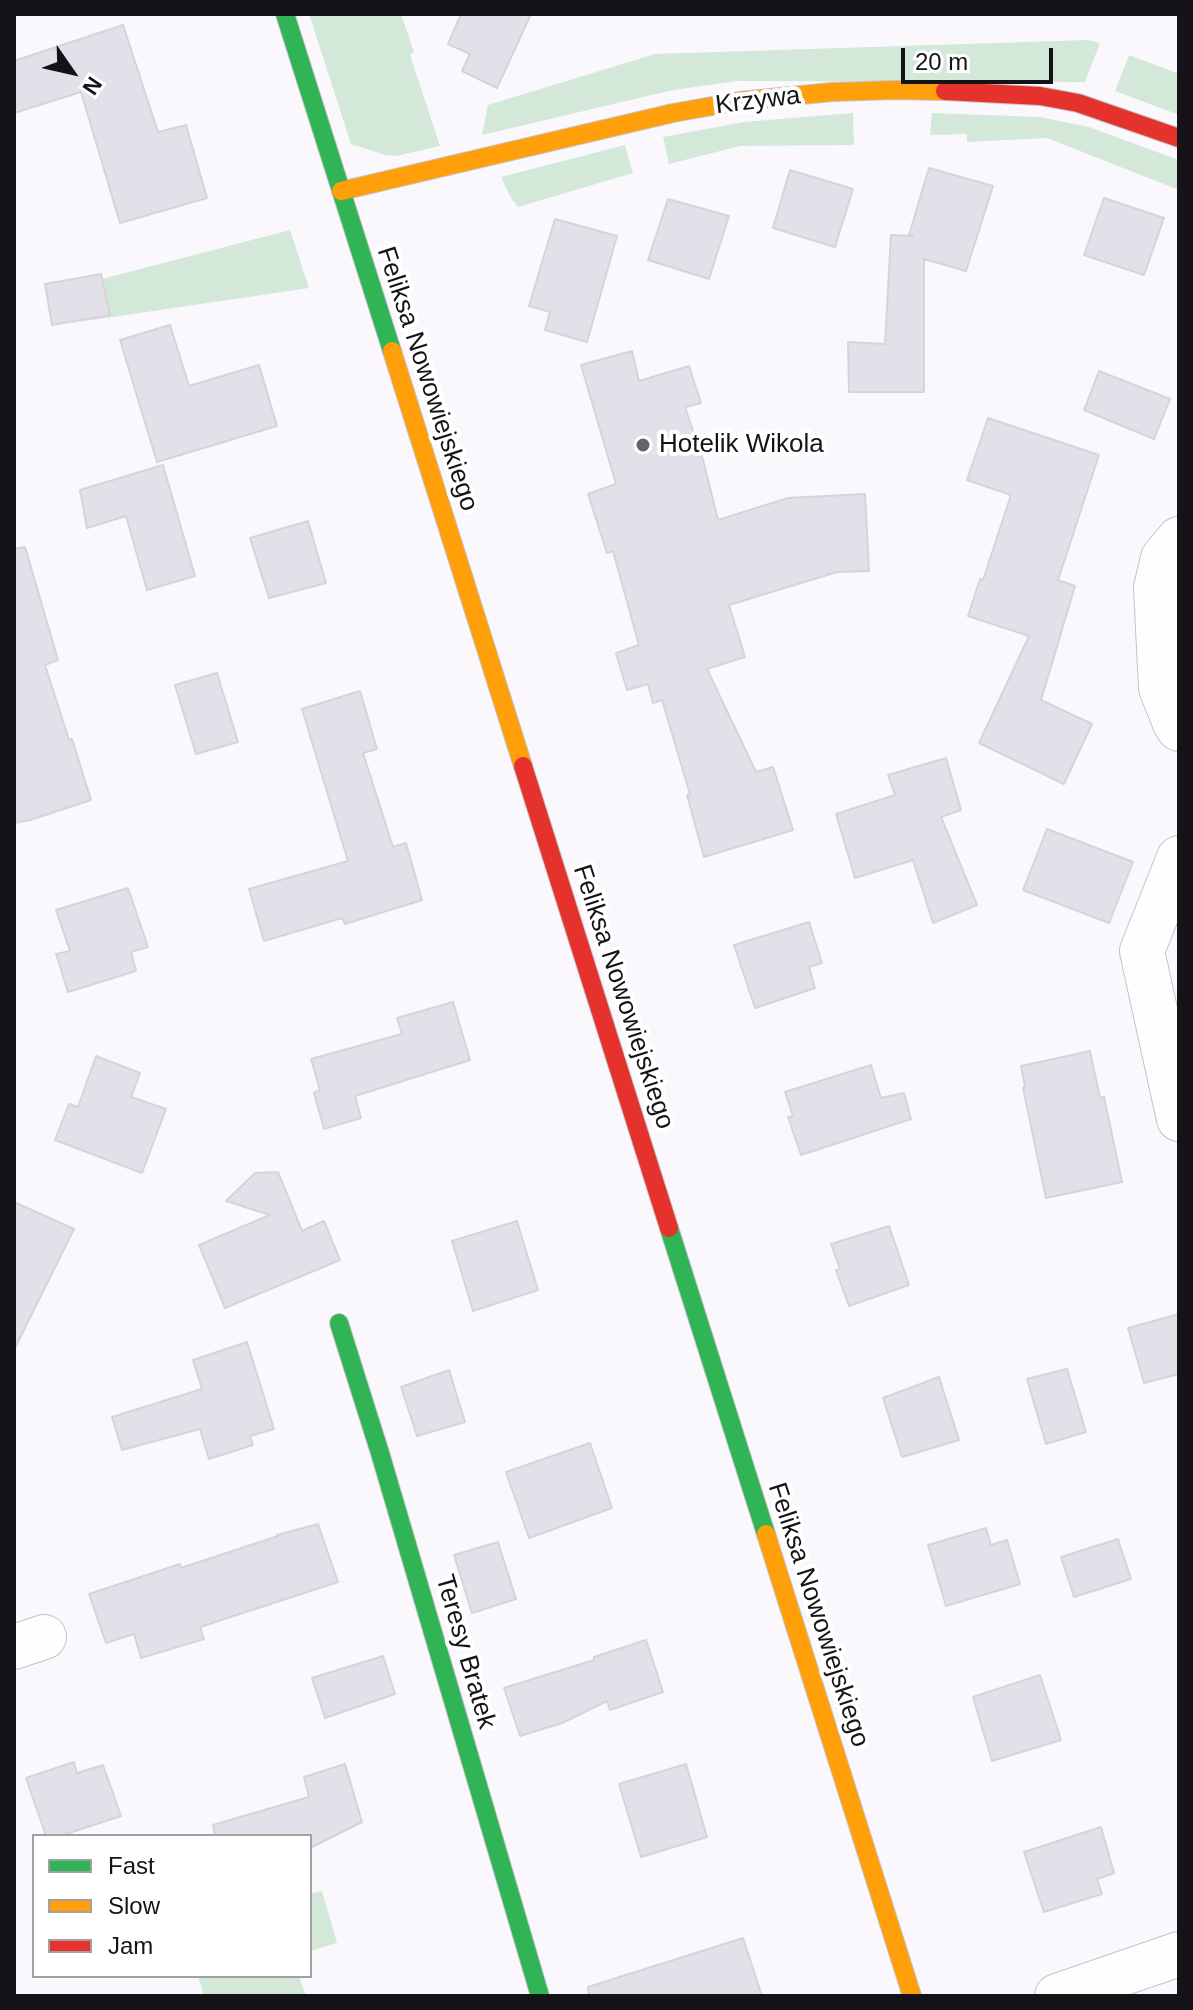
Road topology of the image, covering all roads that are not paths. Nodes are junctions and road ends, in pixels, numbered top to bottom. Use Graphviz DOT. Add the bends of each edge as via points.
graph roads {
  1 [pos="285,14"];
  2 [pos="1179,138"];
  3 [pos="341,191"];
  4 [pos="1179,539"];
  5 [pos="1179,729"];
  6 [pos="1179,858"];
  7 [pos="1179,1119"];
  8 [pos="339,1323"];
  9 [pos="1179,1954"];
  10 [pos="540,1996"];
  11 [pos="912,1996"];
  12 [pos="1057,1996"];
  1 -- 3 [label="street, Feliksa Nowowiejskiego"];
  2 -- 3 [label="street, Krzywa" via="1108,112 1040,96 832,92 673,113"];
  3 -- 11 [label="street, Feliksa Nowowiejskiego"];
  4 -- 5 [label="street" via="1163,558 1156,588 1161,688"];
  6 -- 7 [label="street" via="1142,951"];
  8 -- 10 [label="street, Teresy Bratek"];
  9 -- 12 [label="street"];
}
